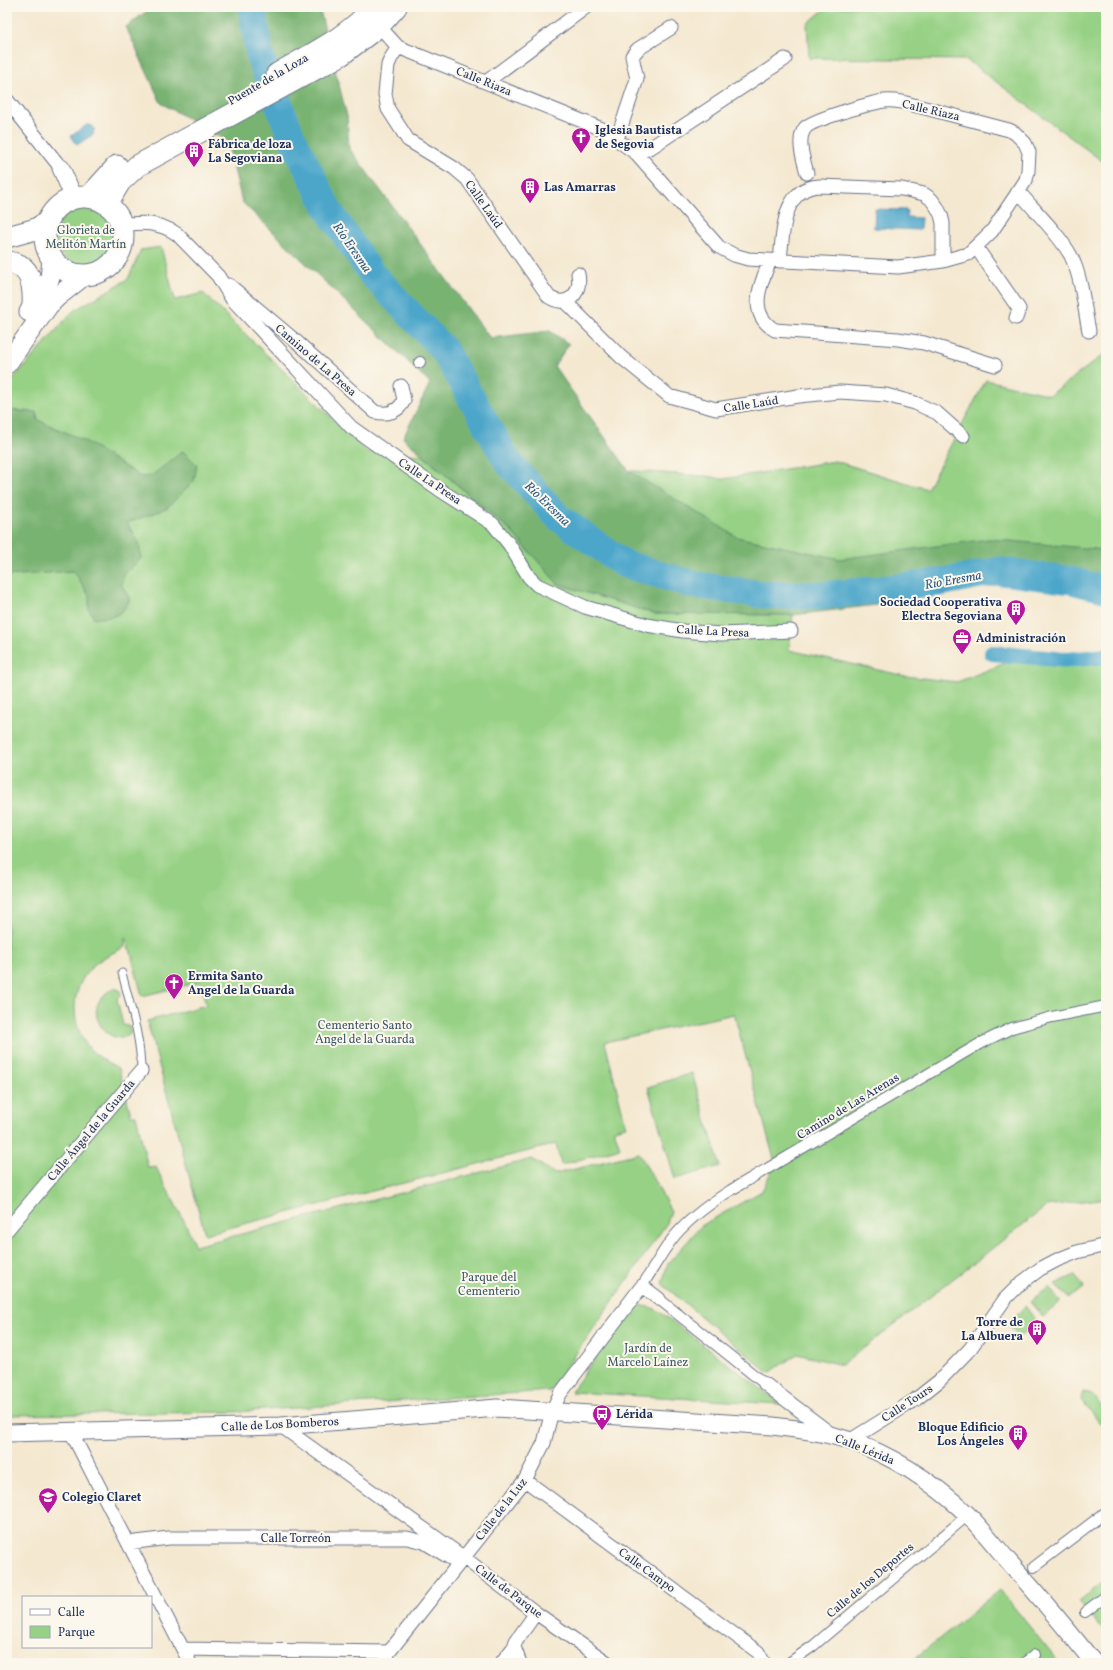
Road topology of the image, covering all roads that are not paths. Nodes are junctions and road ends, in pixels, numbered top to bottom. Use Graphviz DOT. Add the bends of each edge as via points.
graph roads {
  1 [pos="396,7"];
  2 [pos="586,7"];
  3 [pos="377,17"];
  4 [pos="670,28"];
  5 [pos="398,47"];
  6 [pos="337,48"];
  7 [pos="785,59"];
  8 [pos="486,82"];
  9 [pos="7,100"];
  10 [pos="617,139"];
  11 [pos="636,154"];
  12 [pos="61,168"];
  13 [pos="807,173"];
  14 [pos="1018,191"];
  15 [pos="90,200"];
  16 [pos="47,222"];
  17 [pos="122,225"];
  18 [pos="7,237"];
  19 [pos="976,247"];
  20 [pos="7,252"];
  21 [pos="49,253"];
  22 [pos="775,261"];
  23 [pos="943,261"];
  24 [pos="7,262"];
  25 [pos="578,274"];
  26 [pos="85,275"];
  27 [pos="218,276"];
  28 [pos="565,301"];
  29 [pos="33,306"];
  30 [pos="1016,318"];
  31 [pos="1089,331"];
  32 [pos="7,346"];
  33 [pos="7,364"];
  34 [pos="995,365"];
  35 [pos="401,386"];
  36 [pos="963,436"];
  37 [pos="791,631"];
  38 [pos="122,973"];
  39 [pos="1106,1006"];
  40 [pos="141,1071"];
  41 [pos="7,1230"];
  42 [pos="1106,1245"];
  43 [pos="642,1286"];
  44 [pos="659,1300"];
  45 [pos="765,1384"];
  46 [pos="552,1411"];
  47 [pos="281,1426"];
  48 [pos="70,1432"];
  49 [pos="7,1433"];
  50 [pos="832,1435"];
  51 [pos="849,1441"];
  52 [pos="526,1480"];
  53 [pos="1106,1512"];
  54 [pos="968,1515"];
  55 [pos="410,1520"];
  56 [pos="407,1538"];
  57 [pos="128,1543"];
  58 [pos="461,1560"];
  59 [pos="1034,1568"];
  60 [pos="1106,1596"];
  61 [pos="1085,1612"];
  62 [pos="536,1613"];
  63 [pos="514,1646"];
  64 [pos="183,1649"];
  65 [pos="1035,1655"];
  66 [pos="387,1658"];
  67 [pos="190,1663"];
  68 [pos="502,1663"];
  69 [pos="520,1663"];
  70 [pos="608,1663"];
  71 [pos="764,1663"];
  72 [pos="789,1663"];
  73 [pos="1024,1663"];
  74 [pos="1094,1663"];
  1 -- 3 [label="main road"];
  2 -- 8 [label="street"];
  3 -- 5 [label="street, Calle Riaza"];
  3 -- 6 [label="main road"];
  3 -- 6 [label="main road" via="354,27"];
  4 -- 10 [label="street" via="638,49 632,56 637,79"];
  5 -- 8 [label="street, Calle Riaza"];
  5 -- 28 [label="street, Calle Laúd" via="388,65 385,94 388,110 394,120 408,140 454,168 467,179 549,297 556,301"];
  6 -- 15 [label="main road, Puente de la Loza" via="205,122 123,160"];
  7 -- 11 [label="street" via="653,146"];
  8 -- 10 [label="street, Calle Riaza" via="588,123"];
  9 -- 12 [label="street"];
  10 -- 11 [label="street, Calle Riaza"];
  11 -- 22 [label="street, Calle Riaza" via="719,247 748,259"];
  12 -- 15 [label="street"];
  13 -- 14 [label="street, Calle Riaza" via="802,153 802,135 805,128 818,121 876,103 902,102 1001,127 1015,133 1025,143 1030,161 1026,180"];
  14 -- 19 [label="street, Calle Riaza" via="992,231"];
  14 -- 31 [label="street" via="1070,255"];
  15 -- 16 [label="main road" via="60,205"];
  15 -- 17 [label="main road" via="116,213"];
  16 -- 18 [label="main road" via="32,230"];
  16 -- 21 [label="main road" via="44,237"];
  17 -- 26 [label="main road" via="122,248 113,262 100,272"];
  17 -- 27 [label="street, Calle La Presa" via="149,223 169,229"];
  19 -- 23 [label="street, Calle Riaza" via="968,254"];
  19 -- 30 [label="street" via="1018,309"];
  20 -- 21 [label="main road" via="30,245"];
  21 -- 26 [label="main road" via="62,269 69,273"];
  21 -- 29 [label="main road" via="52,269 50,278"];
  22 -- 23 [label="street, Calle Riaza" via="898,267"];
  22 -- 23 [label="street" via="795,196 803,189 819,186 902,189 924,194 931,199 941,214"];
  22 -- 34 [label="street" via="761,283 758,302 758,311 762,319 767,326 775,330 924,343"];
  24 -- 29 [label="main road" via="18,265 30,276 33,285"];
  25 -- 28 [label="street" via="577,291"];
  26 -- 33 [label="main road" via="49,305"];
  27 -- 35 [label="street, Camino de La Presa" via="376,412 383,414 397,409 404,400"];
  27 -- 37 [label="street, Calle La Presa" via="232,299 351,427 493,524 537,585 585,607 647,625 721,634"];
  28 -- 36 [label="street, Calle Laúd" via="621,357 669,396 716,409 840,392 886,395 915,403 937,414"];
  29 -- 32 [label="main road"];
  38 -- 40 [label="lane, Calle Ángel de la Guarda" via="136,1032"];
  39 -- 43 [label="street, Camino de Las Arenas" via="1012,1028 987,1040 731,1190 712,1202 670,1241"];
  40 -- 41 [label="street, Calle Ángel de la Guarda"];
  42 -- 51 [label="street, Calle Tours" via="1057,1260 1020,1284 970,1349 939,1382"];
  43 -- 44 [label="street"];
  43 -- 46 [label="street, Calle de la Luz" via="560,1394"];
  44 -- 45 [label="street"];
  45 -- 50 [label="street"];
  46 -- 47 [label="street, Calle de Los Bomberos" via="497,1408"];
  46 -- 50 [label="street, Calle Lérida" via="773,1426"];
  46 -- 52 [label="street, Calle de la Luz" via="544,1443"];
  47 -- 48 [label="street, Calle de Los Bomberos"];
  47 -- 55 [label="street, Calle de Parque"];
  48 -- 49 [label="street, Calle de Los Bomberos"];
  48 -- 57 [label="street"];
  50 -- 51 [label="street, Calle Lérida"];
  51 -- 54 [label="street, Calle Lérida" via="901,1464"];
  52 -- 58 [label="street, Calle de la Luz"];
  52 -- 71 [label="street, Calle Campo" via="758,1652"];
  53 -- 59 [label="street"];
  54 -- 72 [label="street, Calle de los Deportes" via="813,1646"];
  54 -- 74 [label="street, Calle Lérida"];
  55 -- 56 [label="street"];
  55 -- 58 [label="street, Calle de Parque"];
  56 -- 57 [label="street, Calle Torreón" via="169,1538"];
  56 -- 58 [label="street, Calle Torreón" via="424,1542"];
  57 -- 64 [label="street"];
  58 -- 62 [label="street, Calle de Parque"];
  58 -- 66 [label="street, Calle de la Luz"];
  60 -- 61 [label="street"];
  62 -- 63 [label="street"];
  62 -- 70 [label="street, Calle de Parque"];
  63 -- 68 [label="street"];
  63 -- 69 [label="street"];
  64 -- 66 [label="street"];
  64 -- 67 [label="street"];
  65 -- 73 [label="street"];
}
